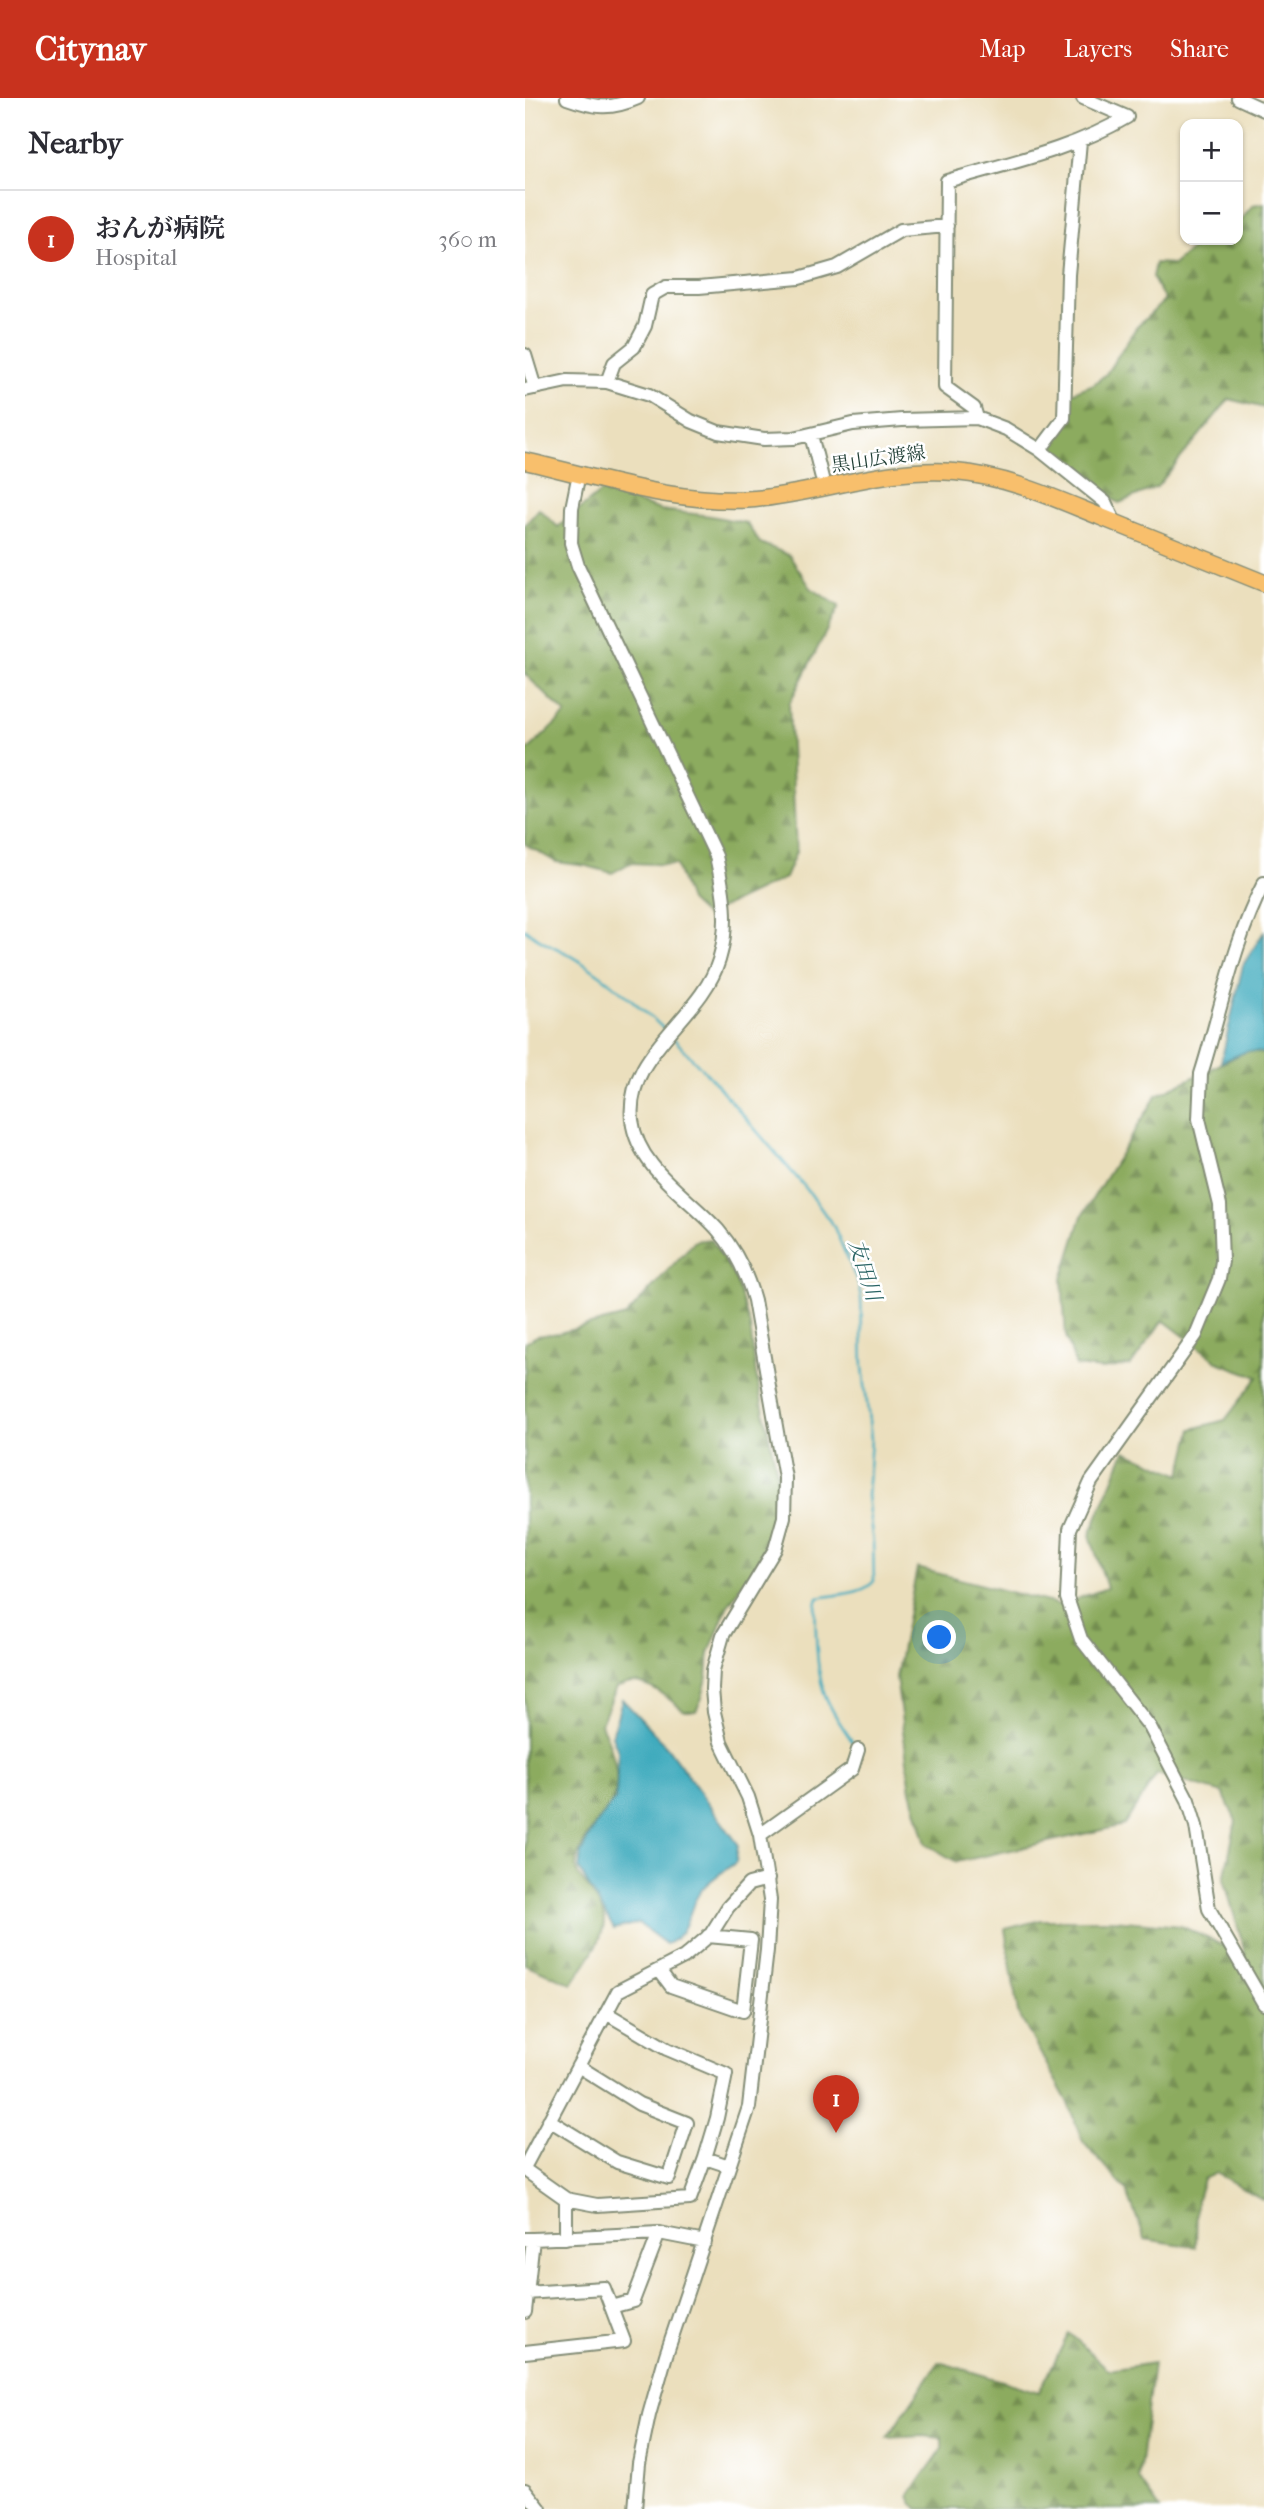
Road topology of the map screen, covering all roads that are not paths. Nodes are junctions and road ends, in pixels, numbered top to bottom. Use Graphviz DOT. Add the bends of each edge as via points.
graph roads {
  1 [pos="567,98"];
  2 [pos="638,98"];
  3 [pos="1083,98"];
  4 [pos="1238,98"];
  5 [pos="1264,110"];
  6 [pos="1080,141"];
  7 [pos="947,226"];
  8 [pos="525,355"];
  9 [pos="607,382"];
  10 [pos="530,389"];
  11 [pos="977,418"];
  12 [pos="811,435"];
  13 [pos="1040,450"];
  14 [pos="525,461"];
  15 [pos="579,473"];
  16 [pos="824,486"];
  17 [pos="1115,523"];
  18 [pos="1264,583"];
  19 [pos="1264,883"];
  20 [pos="858,1750"];
  21 [pos="761,1835"];
  22 [pos="768,1879"];
  23 [pos="708,1936"];
  24 [pos="659,1970"];
  25 [pos="1264,2004"];
  26 [pos="606,2013"];
  27 [pos="578,2066"];
  28 [pos="549,2120"];
  29 [pos="705,2158"];
  30 [pos="729,2166"];
  31 [pos="525,2168"];
  32 [pos="566,2199"];
  33 [pos="659,2233"];
  34 [pos="566,2238"];
  35 [pos="529,2239"];
  36 [pos="705,2242"];
  37 [pos="526,2292"];
  38 [pos="611,2307"];
  39 [pos="525,2312"];
  40 [pos="525,2353"];
  41 [pos="525,2490"];
  42 [pos="540,2509"];
  43 [pos="635,2509"];
  1 -- 2 [label="street" via="600,107"];
  3 -- 6 [label="street" via="1128,117"];
  4 -- 5 [label="street"];
  6 -- 7 [label="street" via="947,181"];
  6 -- 13 [label="street" via="1068,275 1064,418"];
  7 -- 9 [label="street" via="901,230 837,267 799,278 666,287 653,295 634,347 614,363"];
  7 -- 11 [label="street" via="945,387 974,408"];
  8 -- 10 [label="street"];
  9 -- 10 [label="street" via="568,382"];
  9 -- 12 [label="street" via="649,395 718,432 778,439"];
  11 -- 12 [label="street" via="861,424"];
  11 -- 13 [label="street"];
  12 -- 16 [label="street"];
  13 -- 17 [label="street" via="1105,502"];
  14 -- 15 [label="main road, 黒山広渡線"];
  15 -- 16 [label="main road, 黒山広渡線" via="682,496 717,499 775,496"];
  15 -- 21 [label="street" via="571,543 578,566 716,856 726,900 718,963 698,999 647,1060 636,1083 632,1118 642,1152 656,1171 719,1231 739,1260 759,1328 785,1478 784,1517 775,1549 723,1636 712,1689 721,1742"];
  16 -- 17 [label="main road, 黒山広渡線" via="908,471 956,472 1034,490"];
  17 -- 18 [label="main road, 黒山広渡線"];
  19 -- 25 [label="street" via="1238,950 1199,1088 1199,1119 1220,1205 1219,1279 1196,1335 1091,1482 1070,1529 1067,1598 1081,1639 1150,1727 1188,1800 1209,1909"];
  20 -- 21 [label="street" via="852,1769"];
  21 -- 22 [label="street"];
  22 -- 23 [label="street" via="749,1884"];
  22 -- 30 [label="street" via="767,1950 749,2106"];
  23 -- 24 [label="street" via="684,1957"];
  23 -- 24 [label="street" via="751,1940 743,2011 671,1986"];
  24 -- 26 [label="street" via="618,1991"];
  26 -- 27 [label="street"];
  26 -- 29 [label="street" via="667,2049 726,2074"];
  27 -- 28 [label="street"];
  27 -- 28 [label="street" via="639,2104 687,2123 669,2178 617,2162"];
  28 -- 31 [label="street"];
  29 -- 30 [label="street"];
  29 -- 32 [label="street" via="690,2199 597,2205"];
  30 -- 36 [label="street"];
  31 -- 32 [label="street"];
  32 -- 34 [label="street"];
  33 -- 34 [label="street"];
  33 -- 36 [label="street"];
  33 -- 38 [label="street" via="633,2301"];
  34 -- 35 [label="street"];
  35 -- 37 [label="street"];
  36 -- 43 [label="street" via="649,2415"];
  37 -- 38 [label="street" via="604,2288"];
  37 -- 39 [label="street"];
  38 -- 40 [label="street" via="624,2340"];
  41 -- 42 [label="street"];
}
